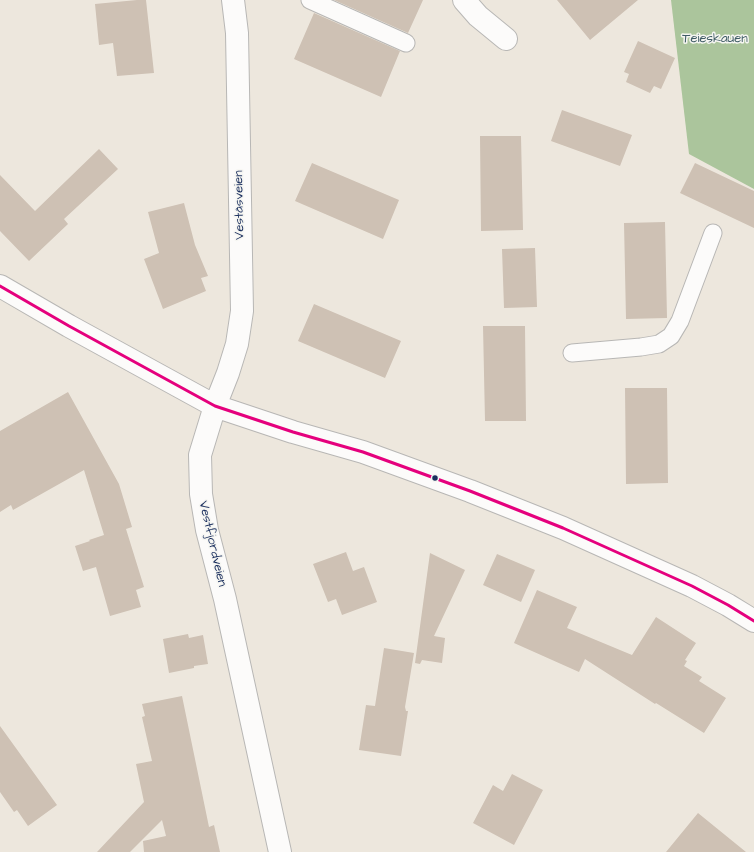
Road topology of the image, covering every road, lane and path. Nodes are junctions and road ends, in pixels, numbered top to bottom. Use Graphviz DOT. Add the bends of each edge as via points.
graph roads {
  1 [pos="233,0"];
  2 [pos="310,0"];
  3 [pos="464,0"];
  4 [pos="506,39"];
  5 [pos="406,43"];
  6 [pos="713,233"];
  7 [pos="0,286"];
  8 [pos="572,353"];
  9 [pos="215,406"];
  10 [pos="754,621"];
  11 [pos="280,852"];
  1 -- 9 [label="street, Veståsveien" via="237,33 242,311 237,344"];
  2 -- 5 [label="lane"];
  3 -- 4 [label="street" via="478,16"];
  6 -- 8 [label="lane" via="680,321 671,336 659,344"];
  7 -- 9 [label="street"];
  9 -- 10 [label="street" via="363,452 563,528 692,586"];
  9 -- 11 [label="street, Vestfjordveien" via="200,455 201,494"];
}
